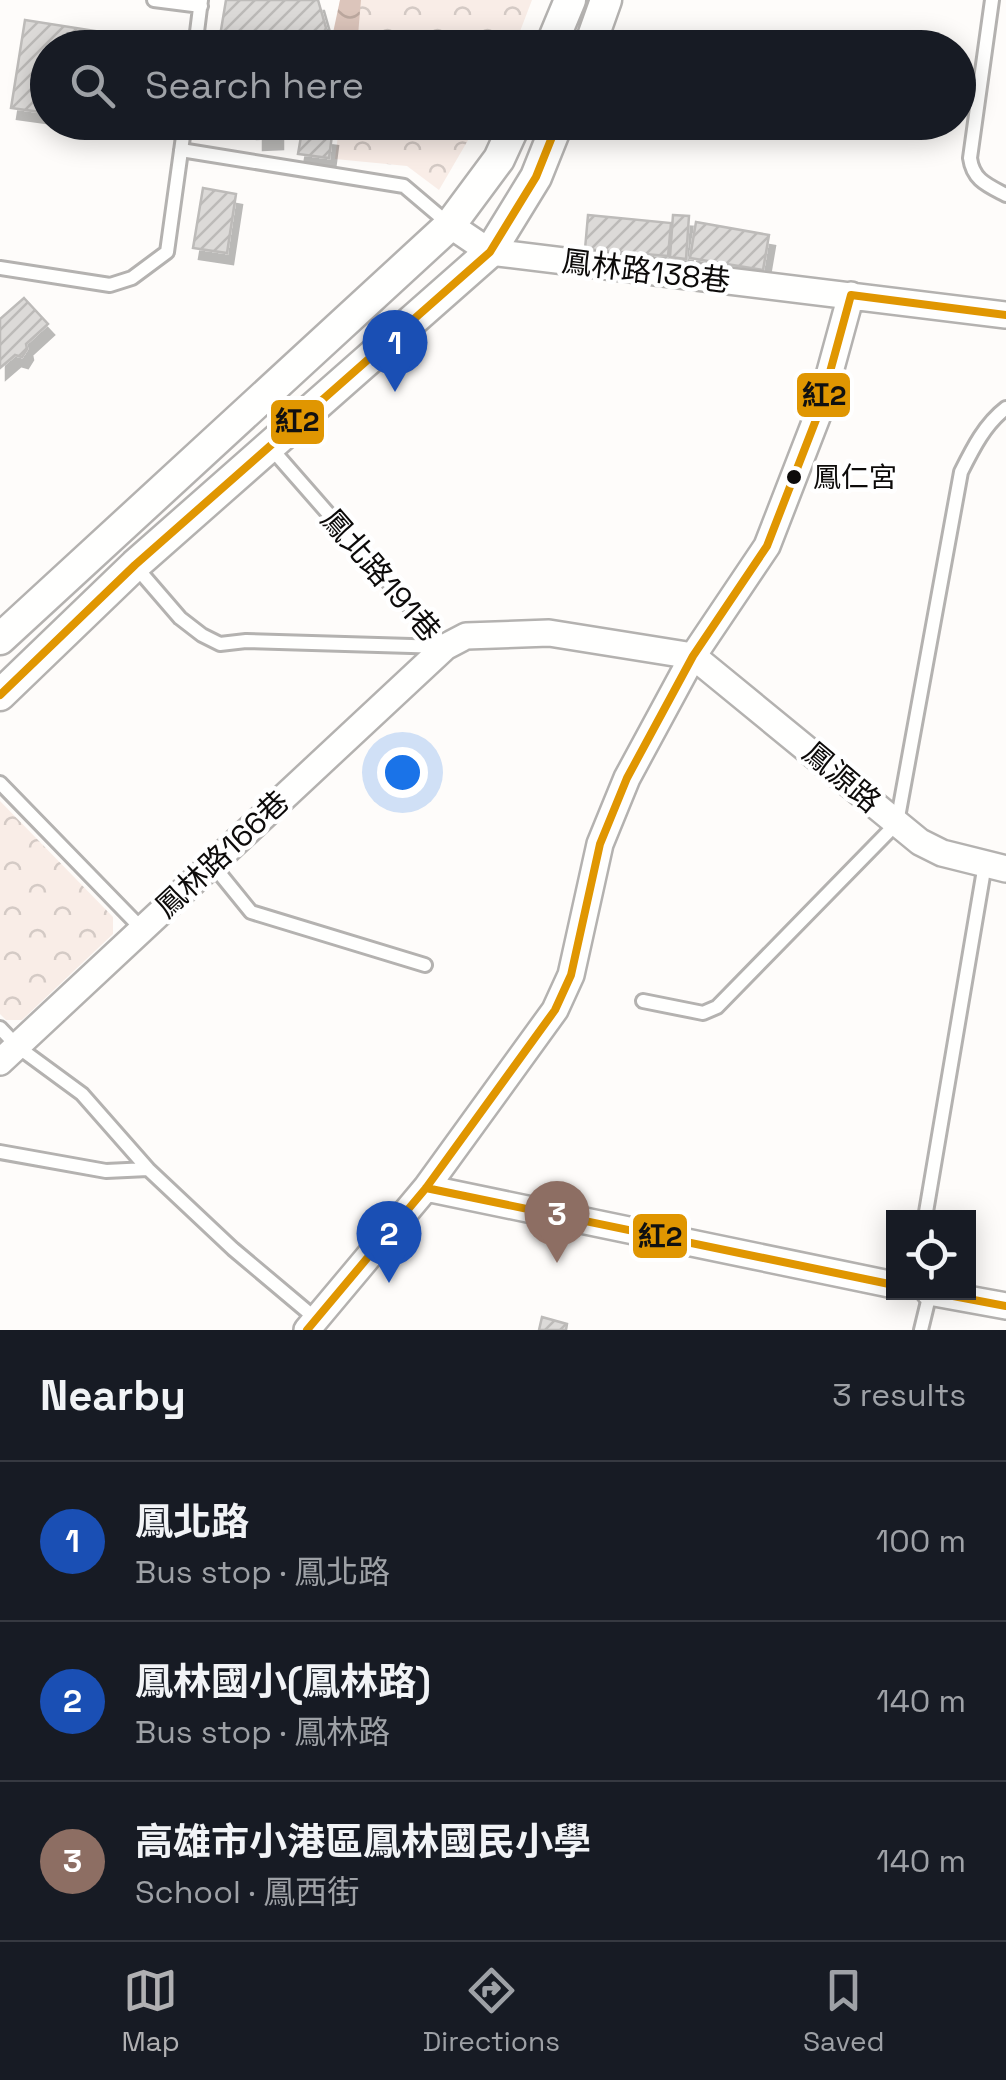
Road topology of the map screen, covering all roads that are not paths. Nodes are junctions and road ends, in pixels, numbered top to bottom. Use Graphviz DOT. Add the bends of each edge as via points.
graph roads {
  1 [pos="154,0"];
  2 [pos="570,0"];
  3 [pos="606,0"];
  4 [pos="992,0"];
  5 [pos="201,3"];
  6 [pos="197,30"];
  7 [pos="558,30"];
  8 [pos="595,30"];
  9 [pos="976,115"];
  10 [pos="182,140"];
  11 [pos="508,140"];
  12 [pos="551,140"];
  13 [pos="973,140"];
  14 [pos="181,150"];
  15 [pos="1006,195"];
  16 [pos="450,225"];
  17 [pos="490,252"];
  18 [pos="0,268"];
  19 [pos="851,296"];
  20 [pos="1006,315"];
  21 [pos="1006,408"];
  22 [pos="270,447"];
  23 [pos="135,565"];
  24 [pos="0,639"];
  25 [pos="445,647"];
  26 [pos="693,656"];
  27 [pos="0,694"];
  28 [pos="0,783"];
  29 [pos="896,823"];
  30 [pos="212,864"];
  31 [pos="996,867"];
  32 [pos="142,929"];
  33 [pos="425,965"];
  34 [pos="643,1001"];
  35 [pos="0,1028"];
  36 [pos="9,1054"];
  37 [pos="0,1152"];
  38 [pos="148,1169"];
  39 [pos="426,1188"];
  40 [pos="927,1210"];
  41 [pos="886,1283"];
  42 [pos="928,1300"];
  43 [pos="971,1300"];
  44 [pos="1006,1306"];
  45 [pos="311,1324"];
  46 [pos="921,1330"];
  1 -- 5 [label="lane"];
  2 -- 7 [label="street"];
  3 -- 8 [label="street"];
  4 -- 9 [label="lane"];
  5 -- 6 [label="lane"];
  10 -- 14 [label="lane"];
  11 -- 16 [label="street"];
  12 -- 17 [label="street"];
  13 -- 15 [label="lane" via="972,172"];
  14 -- 16 [label="lane" via="404,186"];
  14 -- 18 [label="lane" via="167,252 152,266 110,285"];
  16 -- 17 [label="street, 鳳林路138巷"];
  16 -- 24 [label="street"];
  17 -- 19 [label="street, 鳳林路138巷"];
  17 -- 22 [label="street"];
  19 -- 20 [label="street, 鳳林路138巷"];
  19 -- 26 [label="street" via="820,412 767,546"];
  21 -- 29 [label="lane" via="994,416 960,472"];
  22 -- 23 [label="street"];
  22 -- 25 [label="lane, 鳳北路191巷"];
  23 -- 25 [label="lane" via="180,618 220,644"];
  23 -- 27 [label="street"];
  25 -- 26 [label="street, 鳳北路191巷" via="466,636 549,633"];
  25 -- 30 [label="street, 鳳林路166巷"];
  26 -- 29 [label="street, 鳳源路"];
  26 -- 39 [label="street" via="626,778 600,844 571,975 555,1010"];
  28 -- 32 [label="lane"];
  29 -- 31 [label="street, 鳳源路" via="942,854"];
  29 -- 34 [label="lane" via="717,1007 702,1014"];
  30 -- 32 [label="street, 鳳林路166巷"];
  30 -- 33 [label="lane" via="251,912"];
  31 -- 40 [label="lane"];
  32 -- 36 [label="street, 鳳林路166巷"];
  35 -- 36 [label="lane"];
  36 -- 38 [label="lane" via="82,1094"];
  37 -- 38 [label="lane" via="106,1171"];
  38 -- 45 [label="lane"];
  39 -- 41 [label="street"];
  39 -- 45 [label="street"];
  42 -- 46 [label="lane"];
  43 -- 44 [label="street"];
}
